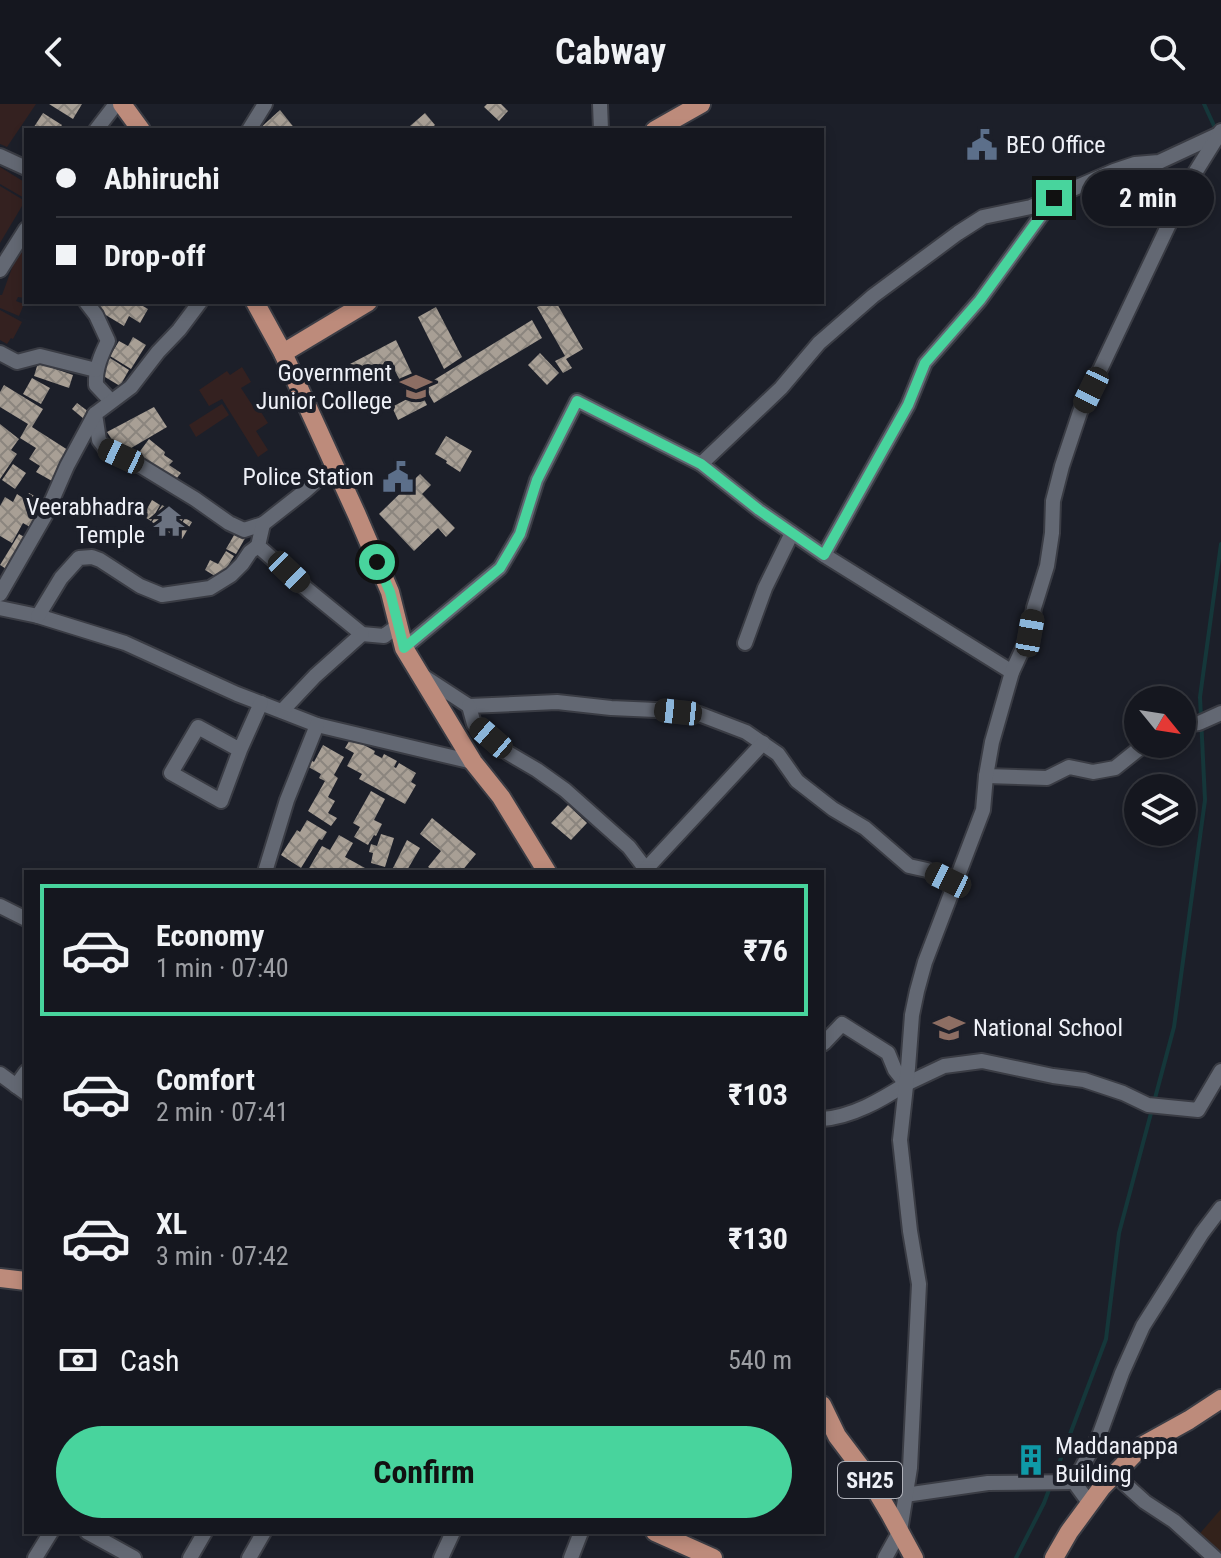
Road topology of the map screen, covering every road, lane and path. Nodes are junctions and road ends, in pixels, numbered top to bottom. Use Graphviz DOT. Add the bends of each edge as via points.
graph roads {
  1 [pos="119,104"];
  2 [pos="265,104"];
  3 [pos="600,104"];
  4 [pos="701,104"];
  5 [pos="98,128"];
  6 [pos="139,128"];
  7 [pos="250,128"];
  8 [pos="601,128"];
  9 [pos="659,128"];
  10 [pos="1219,133"];
  11 [pos="0,156"];
  12 [pos="24,167"];
  13 [pos="1054,198"];
  14 [pos="24,232"];
  15 [pos="0,270"];
  16 [pos="88,304"];
  17 [pos="198,304"];
  18 [pos="256,304"];
  19 [pos="365,304"];
  20 [pos="0,353"];
  21 [pos="283,353"];
  22 [pos="96,370"];
  23 [pos="111,401"];
  24 [pos="95,414"];
  25 [pos="334,463"];
  26 [pos="701,464"];
  27 [pos="263,524"];
  28 [pos="792,533"];
  29 [pos="258,546"];
  30 [pos="824,555"];
  31 [pos="0,594"];
  32 [pos="0,608"];
  33 [pos="38,616"];
  34 [pos="399,625"];
  35 [pos="362,634"];
  36 [pos="745,643"];
  37 [pos="404,648"];
  38 [pos="1012,672"];
  39 [pos="419,673"];
  40 [pos="261,703"];
  41 [pos="469,706"];
  42 [pos="282,711"];
  43 [pos="1221,713"];
  44 [pos="1196,723"];
  45 [pos="317,725"];
  46 [pos="763,743"];
  47 [pos="240,750"];
  48 [pos="1128,758"];
  49 [pos="473,762"];
  50 [pos="986,776"];
  51 [pos="540,869"];
  52 [pos="266,870"];
  53 [pos="646,870"];
  54 [pos="648,870"];
  55 [pos="955,884"];
  56 [pos="0,906"];
  57 [pos="24,918"];
  58 [pos="824,1043"];
  59 [pos="1221,1071"];
  60 [pos="0,1074"];
  61 [pos="906,1084"];
  62 [pos="21,1090"];
  63 [pos="824,1119"];
  64 [pos="1221,1208"];
  65 [pos="0,1278"];
  66 [pos="24,1281"];
  67 [pos="1221,1399"];
  68 [pos="824,1414"];
  69 [pos="829,1437"];
  70 [pos="1114,1474"];
  71 [pos="1074,1482"];
  72 [pos="905,1495"];
  73 [pos="1090,1504"];
  74 [pos="900,1531"];
  75 [pos="50,1534"];
  76 [pos="91,1534"];
  77 [pos="204,1534"];
  78 [pos="263,1534"];
  79 [pos="452,1534"];
  80 [pos="580,1534"];
  81 [pos="659,1534"];
  82 [pos="35,1558"];
  83 [pos="134,1558"];
  84 [pos="190,1558"];
  85 [pos="249,1558"];
  86 [pos="441,1558"];
  87 [pos="571,1558"];
  88 [pos="713,1558"];
  89 [pos="885,1558"];
  90 [pos="914,1558"];
  91 [pos="1054,1558"];
  92 [pos="1215,1558"];
  1 -- 5 [label="street"];
  1 -- 6 [label="main road"];
  2 -- 7 [label="street"];
  3 -- 8 [label="street"];
  4 -- 9 [label="main road"];
  10 -- 13 [label="street" via="1159,162 1114,171"];
  10 -- 38 [label="street" via="1159,242 1080,412 1053,501 1047,566 1030,633"];
  11 -- 12 [label="street"];
  13 -- 26 [label="street" via="983,217 873,296 819,343 781,388"];
  13 -- 30 [label="street" via="980,300 925,363 908,405"];
  14 -- 15 [label="street"];
  16 -- 22 [label="street" via="108,341"];
  17 -- 23 [label="street" via="131,387"];
  18 -- 21 [label="main road"];
  19 -- 21 [label="main road"];
  20 -- 22 [label="street" via="17,362 40,356"];
  21 -- 25 [label="main road"];
  22 -- 23 [label="street" via="96,385"];
  23 -- 24 [label="street"];
  24 -- 27 [label="street" via="106,449 244,530"];
  24 -- 31 [label="street"];
  25 -- 27 [label="street"];
  25 -- 34 [label="main road"];
  26 -- 28 [label="street"];
  26 -- 37 [label="street" via="577,401 500,568"];
  27 -- 29 [label="street"];
  28 -- 30 [label="street"];
  28 -- 36 [label="street"];
  29 -- 33 [label="street" via="231,575 210,588 162,595 100,560 79,558"];
  29 -- 35 [label="street"];
  30 -- 38 [label="street"];
  32 -- 33 [label="street"];
  33 -- 40 [label="street" via="125,643"];
  34 -- 35 [label="street" via="384,636"];
  34 -- 37 [label="main road"];
  35 -- 42 [label="street"];
  37 -- 39 [label="main road"];
  38 -- 50 [label="street"];
  39 -- 41 [label="street"];
  39 -- 49 [label="main road"];
  40 -- 42 [label="street"];
  40 -- 47 [label="street"];
  41 -- 46 [label="street" via="557,702 699,714"];
  41 -- 53 [label="street" via="474,724 565,790 629,847"];
  42 -- 45 [label="street"];
  43 -- 44 [label="street"];
  45 -- 49 [label="street"];
  45 -- 52 [label="street"];
  46 -- 54 [label="street"];
  46 -- 55 [label="street" via="797,781 909,866"];
  47 -- 47 [label="street" via="221,801 171,773 198,727"];
  48 -- 50 [label="street" via="1115,768 1093,772 1069,767 1047,778"];
  49 -- 51 [label="main road" via="501,797"];
  50 -- 55 [label="street" via="983,810"];
  55 -- 61 [label="street" via="917,991"];
  56 -- 57 [label="street"];
  58 -- 61 [label="street" via="842,1024 888,1053"];
  59 -- 61 [label="street" via="1198,1110 1155,1106 1084,1080 982,1061 944,1066"];
  60 -- 62 [label="street"];
  61 -- 63 [label="street" via="839,1118"];
  61 -- 72 [label="street" via="900,1140 919,1284"];
  64 -- 71 [label="street" via="1143,1326 1099,1436"];
  65 -- 66 [label="main road"];
  67 -- 70 [label="main road" via="1142,1446"];
  68 -- 69 [label="main road, SH25"];
  69 -- 74 [label="main road, SH25" via="868,1477"];
  70 -- 73 [label="main road"];
  70 -- 92 [label="street"];
  71 -- 72 [label="street" via="988,1483"];
  71 -- 73 [label="street"];
  72 -- 74 [label="street"];
  73 -- 91 [label="main road"];
  74 -- 89 [label="street"];
  74 -- 90 [label="main road, SH25"];
  75 -- 82 [label="street"];
  76 -- 83 [label="street"];
  77 -- 84 [label="street"];
  78 -- 85 [label="street"];
  79 -- 86 [label="street"];
  80 -- 87 [label="street"];
  81 -- 88 [label="main road"];
}
